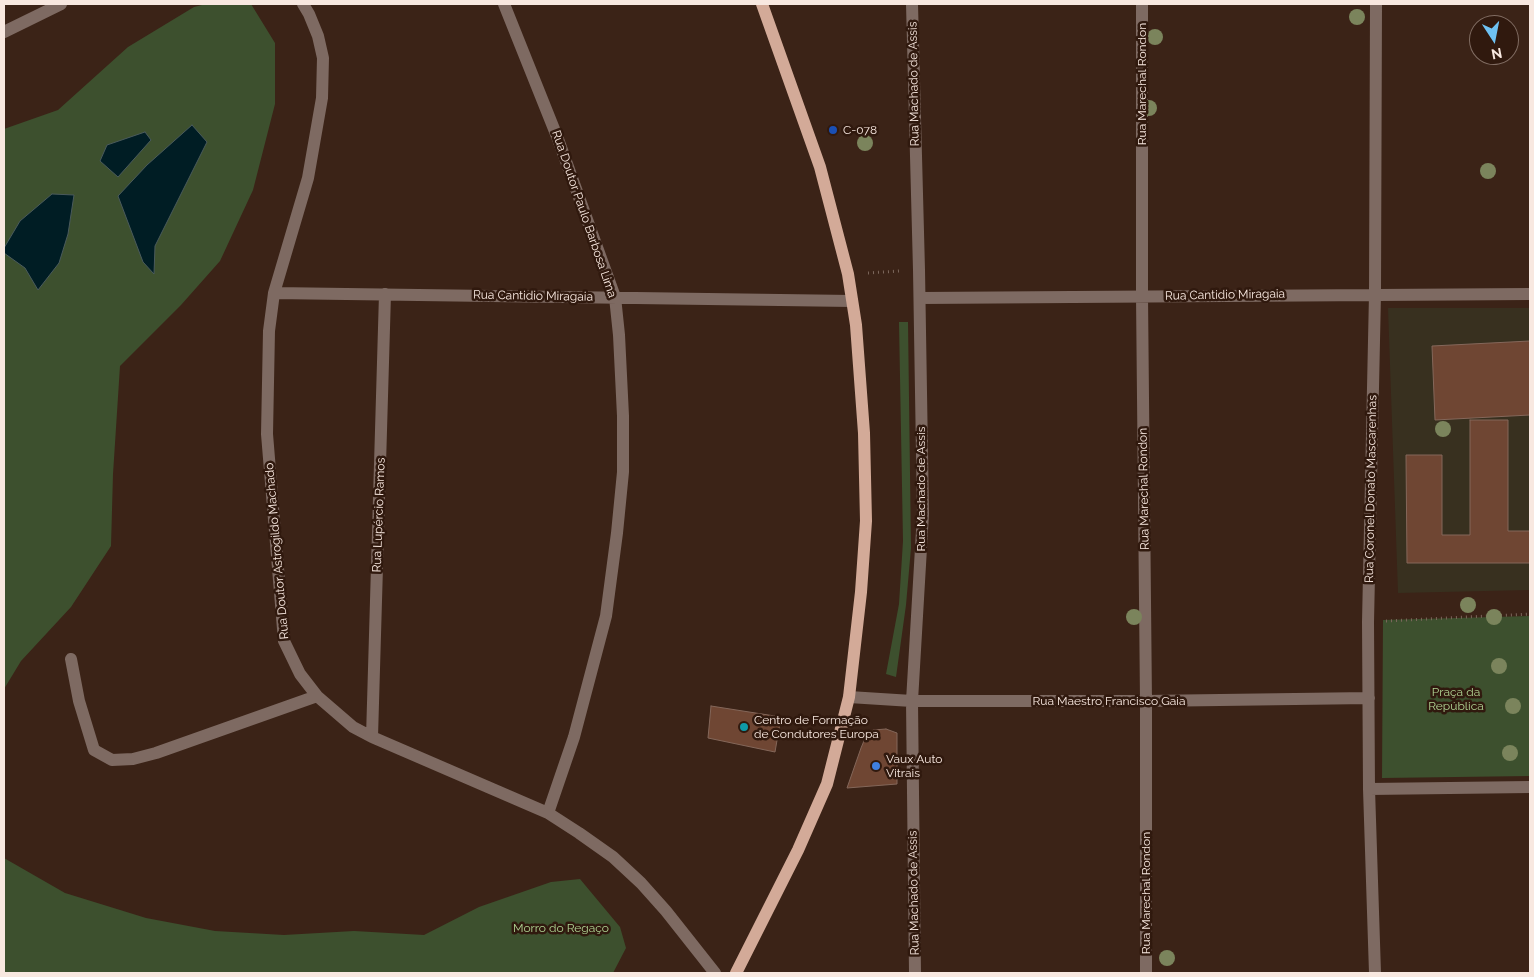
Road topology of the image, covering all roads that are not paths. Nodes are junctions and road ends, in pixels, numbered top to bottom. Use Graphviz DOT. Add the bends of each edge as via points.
graph roads {
  1 [pos="61,4"];
  2 [pos="303,4"];
  3 [pos="504,4"];
  4 [pos="762,4"];
  5 [pos="912,4"];
  6 [pos="1142,4"];
  7 [pos="1376,4"];
  8 [pos="4,32"];
  9 [pos="274,293"];
  10 [pos="385,294"];
  11 [pos="1375,294"];
  12 [pos="1530,294"];
  13 [pos="1142,296"];
  14 [pos="615,297"];
  15 [pos="920,298"];
  16 [pos="852,301"];
  17 [pos="71,659"];
  18 [pos="317,696"];
  19 [pos="849,697"];
  20 [pos="1368,698"];
  21 [pos="1146,701"];
  22 [pos="912,702"];
  23 [pos="372,737"];
  24 [pos="1530,787"];
  25 [pos="1369,789"];
  26 [pos="548,813"];
  27 [pos="715,973"];
  28 [pos="736,973"];
  29 [pos="915,973"];
  30 [pos="1146,973"];
  31 [pos="1375,973"];
  1 -- 8 [label="street"];
  2 -- 9 [label="street, Rua Doutor Astrogildo Machado" via="318,36 323,58 322,98 308,178"];
  3 -- 14 [label="street, Rua Doutor Paulo Barbosa Lima" via="558,139"];
  4 -- 16 [label="main road" via="820,167"];
  5 -- 15 [label="street, Rua Machado de Assis"];
  6 -- 13 [label="street, Rua Marechal Rondon"];
  7 -- 11 [label="street, Rua Coronel Donato Mascarenhas"];
  9 -- 10 [label="street, Rua Cantidio Miragaia"];
  9 -- 18 [label="street, Rua Doutor Astrogildo Machado" via="269,331 267,434 284,641 300,674"];
  10 -- 14 [label="street, Rua Cantidio Miragaia"];
  10 -- 23 [label="street, Rua Lupércio Ramos"];
  11 -- 12 [label="street, Rua Cantidio Miragaia"];
  11 -- 13 [label="street, Rua Cantidio Miragaia"];
  11 -- 20 [label="street, Rua Coronel Donato Mascarenhas"];
  13 -- 15 [label="street, Rua Cantidio Miragaia"];
  13 -- 21 [label="street, Rua Marechal Rondon"];
  14 -- 16 [label="street, Rua Cantidio Miragaia"];
  14 -- 26 [label="street, Rua Doutor Paulo Barbosa Lima" via="623,416 623,472 617,533 606,616 596,658"];
  15 -- 22 [label="street, Rua Machado de Assis" via="923,514"];
  16 -- 19 [label="main road" via="864,433 866,522"];
  17 -- 18 [label="street" via="79,701 94,750 112,760 156,753"];
  18 -- 23 [label="street, Rua Doutor Astrogildo Machado" via="352,727"];
  19 -- 22 [label="street, Rua Maestro Francisco Gaia"];
  19 -- 28 [label="main road" via="827,784 798,850"];
  20 -- 21 [label="street, Rua Maestro Francisco Gaia"];
  20 -- 25 [label="street, Rua Coronel Donato Mascarenhas"];
  21 -- 22 [label="street, Rua Maestro Francisco Gaia"];
  21 -- 30 [label="street, Rua Marechal Rondon"];
  22 -- 29 [label="street, Rua Machado de Assis"];
  23 -- 26 [label="street, Rua Doutor Astrogildo Machado"];
  24 -- 25 [label="street"];
  25 -- 31 [label="street, Rua Coronel Donato Mascarenhas"];
  26 -- 27 [label="street, Rua Doutor Astrogildo Machado" via="613,857 641,883"];
}
